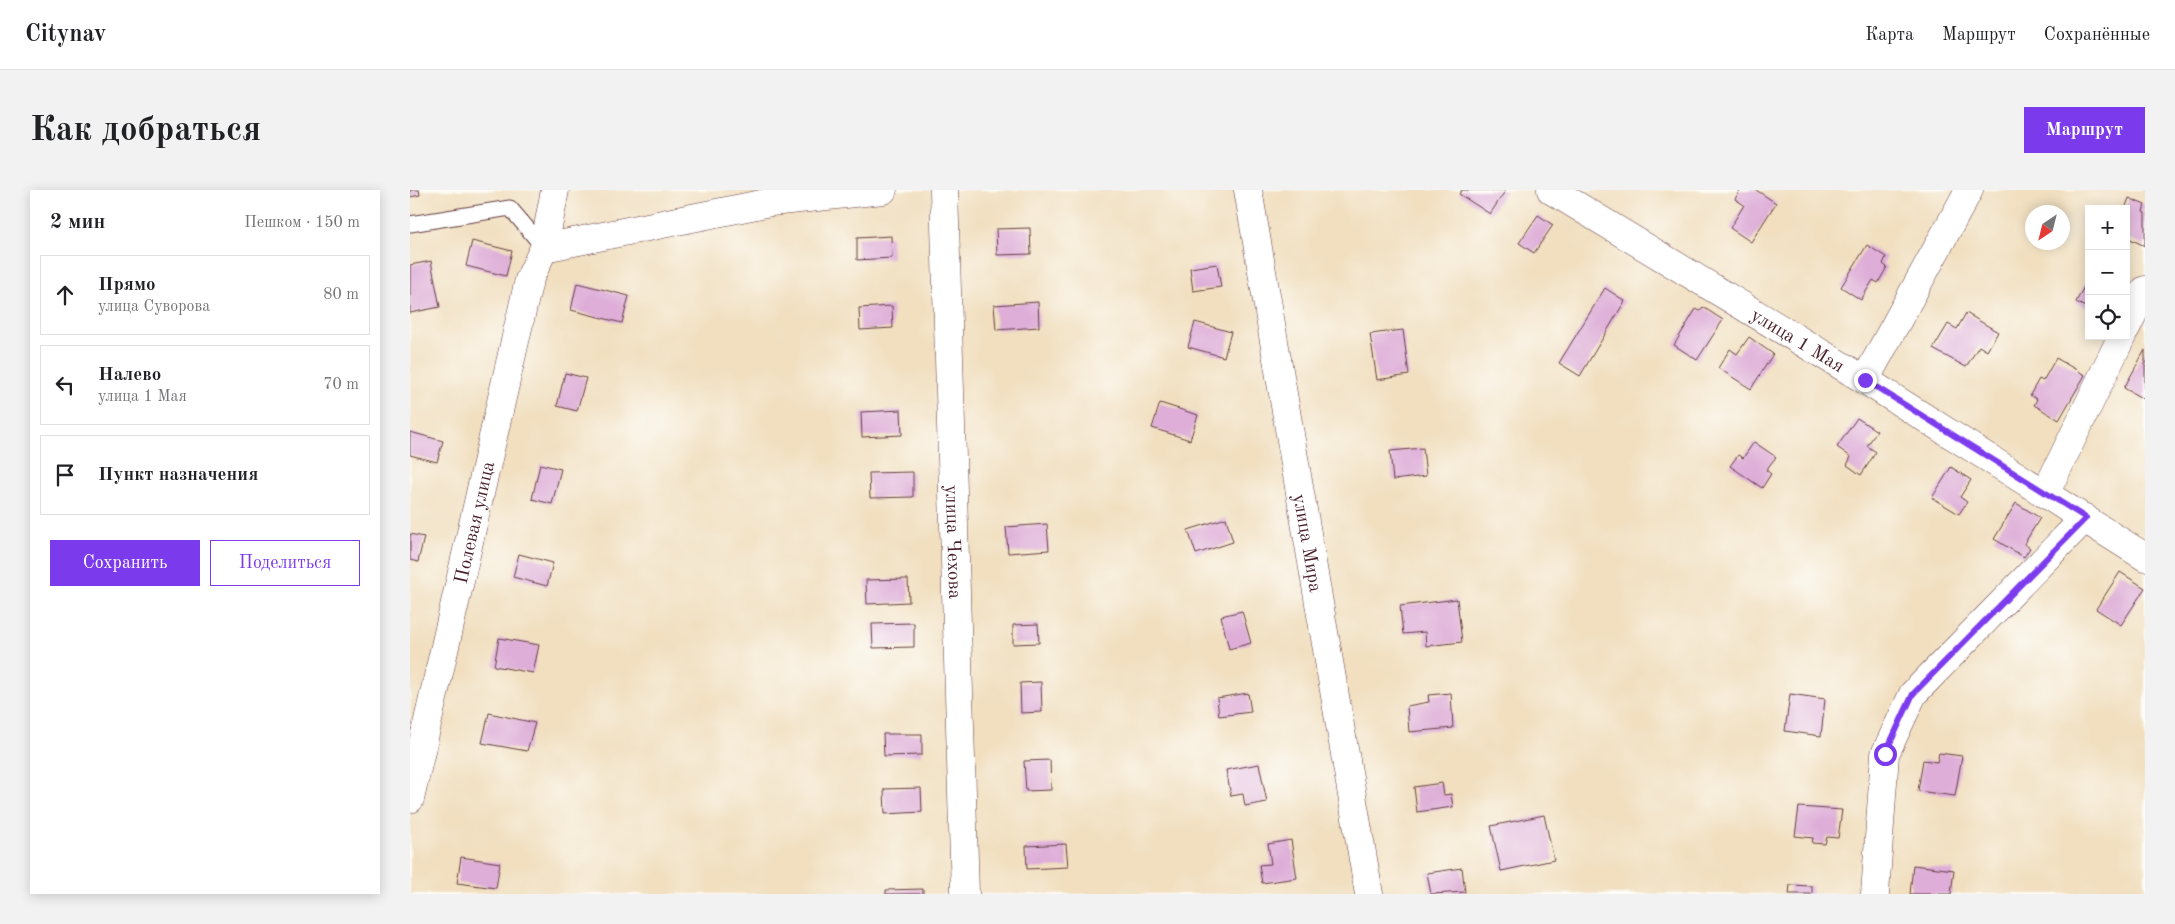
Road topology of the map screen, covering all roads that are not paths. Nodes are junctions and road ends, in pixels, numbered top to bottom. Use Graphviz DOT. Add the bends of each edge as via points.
graph roads {
  1 [pos="555,190"];
  2 [pos="883,190"];
  3 [pos="944,190"];
  4 [pos="1248,190"];
  5 [pos="1551,190"];
  6 [pos="1969,190"];
  7 [pos="410,224"];
  8 [pos="544,248"];
  9 [pos="2145,290"];
  10 [pos="2130,320"];
  11 [pos="2120,340"];
  12 [pos="1865,380"];
  13 [pos="2045,494"];
  14 [pos="2086,518"];
  15 [pos="2145,557"];
  16 [pos="410,799"];
  17 [pos="965,894"];
  18 [pos="1369,894"];
  19 [pos="1874,894"];
  1 -- 8 [label="street, Полевая улица"];
  2 -- 8 [label="street" via="771,202"];
  3 -- 17 [label="street, улица Чехова"];
  4 -- 18 [label="street, улица Мира"];
  5 -- 12 [label="street, улица 1 Мая"];
  6 -- 12 [label="street"];
  7 -- 8 [label="lane" via="510,208"];
  8 -- 16 [label="street, Полевая улица" via="529,280"];
  9 -- 10 [label="street"];
  11 -- 13 [label="street"];
  12 -- 13 [label="street, улица 1 Мая"];
  13 -- 14 [label="street, улица 1 Мая"];
  14 -- 15 [label="street, улица 1 Мая"];
  14 -- 19 [label="street" via="1913,694 1885,754"];
}
